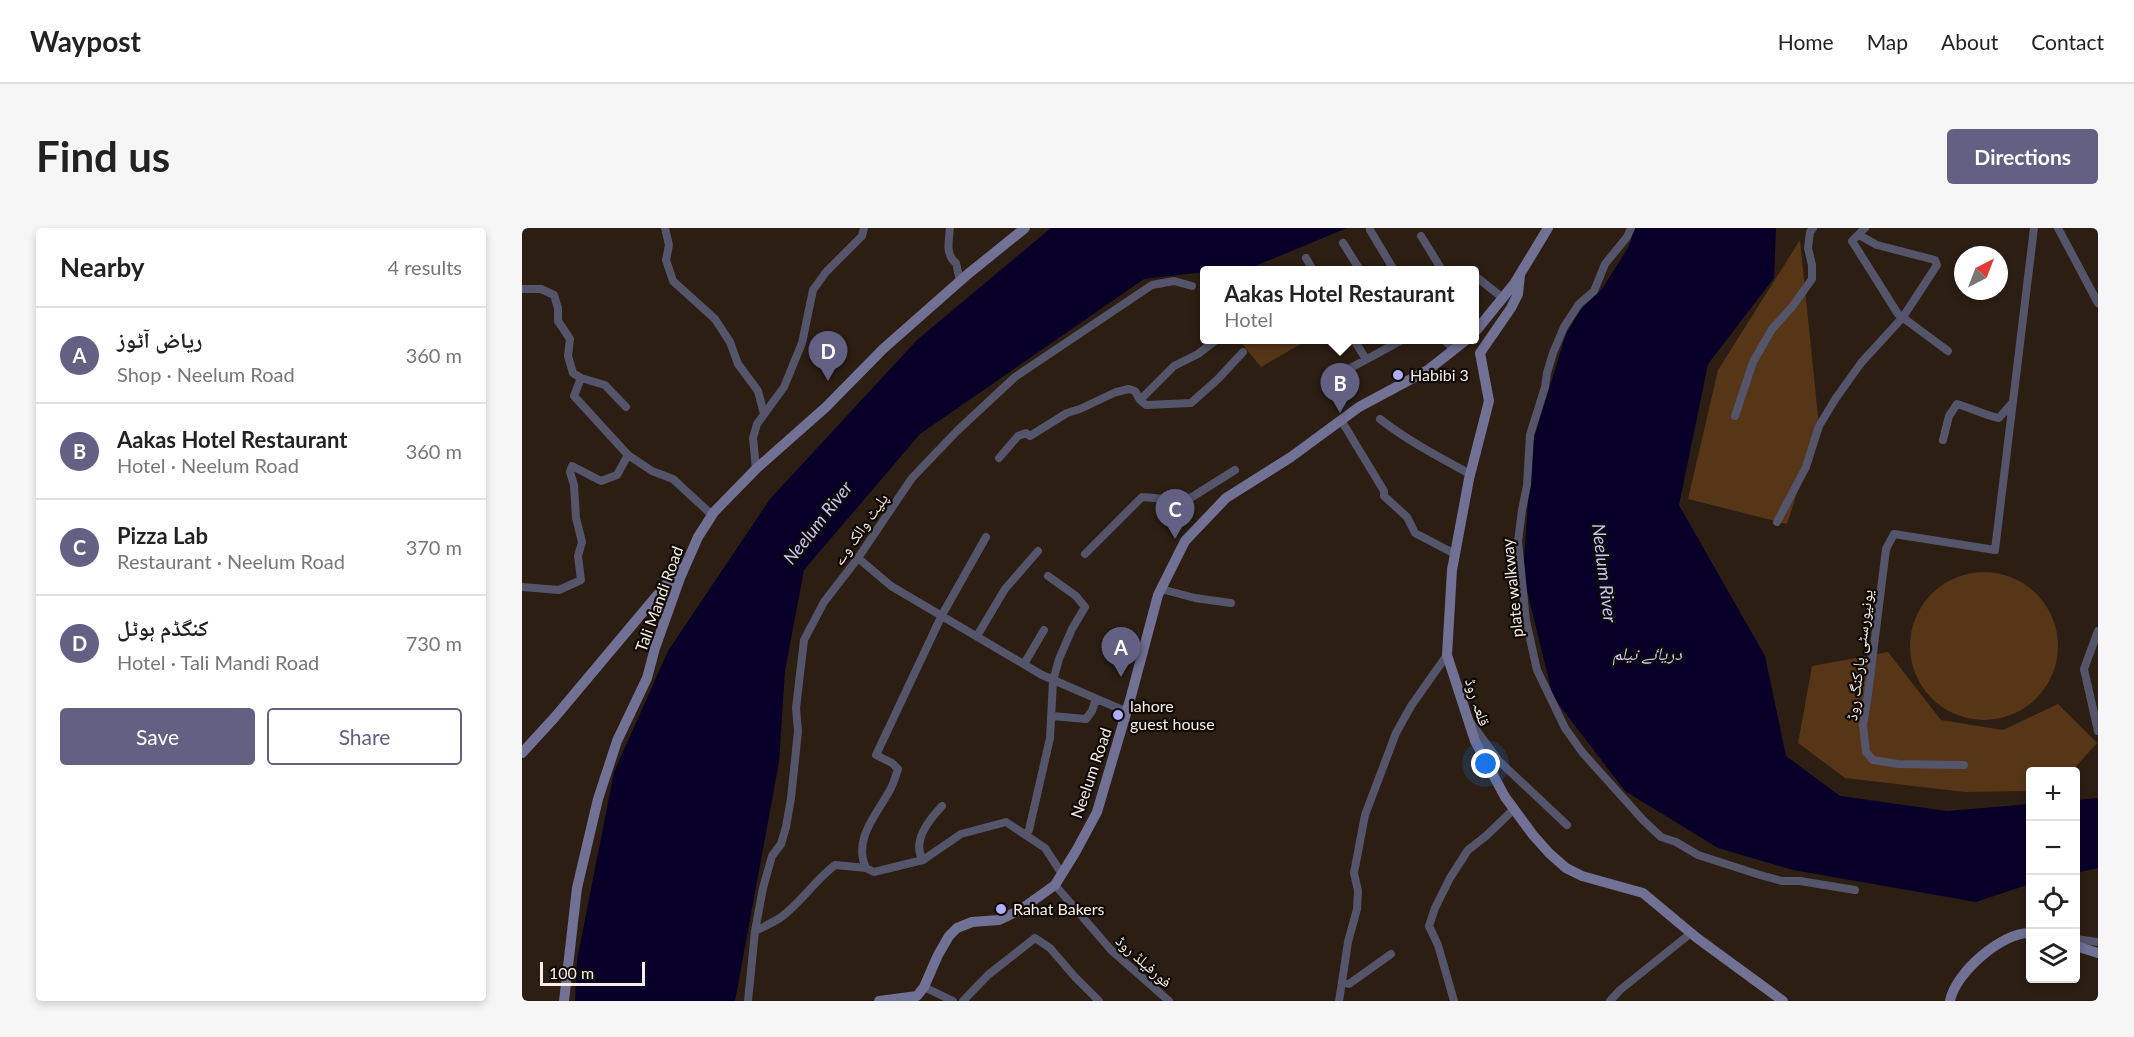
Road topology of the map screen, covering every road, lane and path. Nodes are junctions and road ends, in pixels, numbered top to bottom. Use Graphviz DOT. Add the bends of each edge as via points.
graph roads {
  1 [pos="665,228"];
  2 [pos="864,228"];
  3 [pos="950,228"];
  4 [pos="1025,228"];
  5 [pos="1548,228"];
  6 [pos="1631,228"];
  7 [pos="1813,228"];
  8 [pos="1865,228"];
  9 [pos="2034,228"];
  10 [pos="2058,228"];
  11 [pos="1370,230"];
  12 [pos="1859,235"];
  13 [pos="1421,236"];
  14 [pos="1343,243"];
  15 [pos="1306,258"];
  16 [pos="1311,266"];
  17 [pos="1357,266"];
  18 [pos="1392,266"];
  19 [pos="1440,266"];
  20 [pos="1520,275"];
  21 [pos="1479,279"];
  22 [pos="960,281"];
  23 [pos="1192,286"];
  24 [pos="522,289"];
  25 [pos="1503,298"];
  26 [pos="2098,303"];
  27 [pos="1903,317"];
  28 [pos="1479,327"];
  29 [pos="1210,344"];
  30 [pos="1357,344"];
  31 [pos="1393,344"];
  32 [pos="1449,344"];
  33 [pos="1460,344"];
  34 [pos="1454,349"];
  35 [pos="1948,351"];
  36 [pos="1243,352"];
  37 [pos="1366,360"];
  38 [pos="1347,370"];
  39 [pos="581,378"];
  40 [pos="1140,400"];
  41 [pos="2013,401"];
  42 [pos="626,407"];
  43 [pos="764,414"];
  44 [pos="1735,416"];
  45 [pos="1380,419"];
  46 [pos="1341,420"];
  47 [pos="1943,440"];
  48 [pos="628,455"];
  49 [pos="999,458"];
  50 [pos="756,469"];
  51 [pos="1235,470"];
  52 [pos="1470,474"];
  53 [pos="712,515"];
  54 [pos="1777,522"];
  55 [pos="986,537"];
  56 [pos="1038,551"];
  57 [pos="1085,554"];
  58 [pos="1455,554"];
  59 [pos="690,557"];
  60 [pos="858,558"];
  61 [pos="1048,576"];
  62 [pos="522,586"];
  63 [pos="1161,589"];
  64 [pos="1231,603"];
  65 [pos="942,615"];
  66 [pos="1044,630"];
  67 [pos="2098,631"];
  68 [pos="977,636"];
  69 [pos="1447,655"];
  70 [pos="1024,664"];
  71 [pos="1053,681"];
  72 [pos="1096,699"];
  73 [pos="1127,712"];
  74 [pos="1052,716"];
  75 [pos="1469,721"];
  76 [pos="2098,731"];
  77 [pos="522,753"];
  78 [pos="1964,765"];
  79 [pos="942,806"];
  80 [pos="1514,809"];
  81 [pos="1567,825"];
  82 [pos="1025,835"];
  83 [pos="923,860"];
  84 [pos="866,868"];
  85 [pos="1062,874"];
  86 [pos="1055,885"];
  87 [pos="1855,890"];
  88 [pos="754,931"];
  89 [pos="1691,933"];
  90 [pos="2026,933"];
  91 [pos="2080,940"];
  92 [pos="2098,942"];
  93 [pos="2080,947"];
  94 [pos="2098,953"];
  95 [pos="1391,954"];
  96 [pos="1342,982"];
  97 [pos="924,987"];
  98 [pos="564,1001"];
  99 [pos="748,1001"];
  100 [pos="879,1001"];
  101 [pos="953,1001"];
  102 [pos="963,1001"];
  103 [pos="1099,1001"];
  104 [pos="1169,1001"];
  105 [pos="1339,1001"];
  106 [pos="1454,1001"];
  107 [pos="1610,1001"];
  108 [pos="1783,1001"];
  109 [pos="1950,1001"];
  1 -- 43 [label="street" via="669,245 666,260 673,281 715,319 738,364 758,391"];
  2 -- 43 [label="street" via="862,236 813,290 802,343 784,387"];
  3 -- 22 [label="street" via="949,250"];
  4 -- 22 [label="street, Tali Mandi Road"];
  5 -- 20 [label="street"];
  6 -- 87 [label="street, plate walkway" via="1605,264 1594,291 1579,304 1564,327 1552,353 1530,435 1518,541 1526,621 1537,670 1564,728 1661,837 1698,855 1760,875"];
  7 -- 44 [label="street" via="1809,248 1812,279 1772,329 1753,362"];
  8 -- 12 [label="street"];
  9 -- 41 [label="street"];
  10 -- 26 [label="street"];
  11 -- 18 [label="street"];
  12 -- 27 [label="street" via="1852,241"];
  12 -- 27 [label="street" via="1877,245 1935,260 1937,265"];
  13 -- 19 [label="street"];
  14 -- 17 [label="street"];
  15 -- 16 [label="street"];
  20 -- 25 [label="street"];
  20 -- 52 [label="street, قلعہ روڈ" via="1518,294 1511,308 1480,353 1489,401"];
  21 -- 25 [label="street"];
  22 -- 50 [label="street, Tali Mandi Road"];
  23 -- 60 [label="street, پلیٹ والک وے" via="1174,281 1152,285 1014,377 912,478"];
  24 -- 39 [label="street" via="541,289 554,295 558,321 570,339 568,356 573,373"];
  25 -- 28 [label="street"];
  27 -- 35 [label="street"];
  27 -- 54 [label="street" via="1861,363 1836,398 1819,426 1806,467"];
  29 -- 40 [label="street" via="1174,366"];
  30 -- 37 [label="street"];
  31 -- 37 [label="street"];
  32 -- 34 [label="street"];
  33 -- 34 [label="street, Neelum Road"];
  34 -- 46 [label="street, Neelum Road" via="1428,369"];
  36 -- 40 [label="street" via="1191,403 1146,405"];
  37 -- 38 [label="street"];
  39 -- 42 [label="street" via="605,386"];
  39 -- 48 [label="street" via="574,396"];
  40 -- 49 [label="street" via="1135,391 1116,392 1066,413 1030,436 1018,436"];
  41 -- 47 [label="street" via="1999,418 1956,404"];
  41 -- 78 [label="street, یونیورسٹی پارکنگ روڈ" via="1995,550 1894,534 1884,559 1863,725 1866,752 1874,760 1898,764"];
  43 -- 50 [label="street" via="753,438"];
  45 -- 52 [label="street" via="1410,441"];
  46 -- 58 [label="street" via="1384,496 1407,517 1415,533"];
  46 -- 63 [label="street, Neelum Road" via="1226,498 1185,541"];
  48 -- 53 [label="street" via="673,479"];
  48 -- 62 [label="street" via="616,475 601,481 572,466 582,542 578,556 581,580 559,590"];
  50 -- 53 [label="street, Tali Mandi Road"];
  51 -- 57 [label="street" via="1192,497 1142,497"];
  52 -- 58 [label="street, قلعہ روڈ"];
  53 -- 59 [label="street, Tali Mandi Road"];
  55 -- 65 [label="street"];
  56 -- 68 [label="street" via="1005,590"];
  58 -- 69 [label="street, قلعہ روڈ"];
  59 -- 77 [label="street"];
  59 -- 98 [label="street, Tali Mandi Road" via="598,799 576,888"];
  60 -- 65 [label="street" via="891,586"];
  60 -- 88 [label="street, پلیٹ والک وے" via="824,602 804,640 791,798"];
  61 -- 71 [label="street" via="1076,596 1085,608 1072,628"];
  63 -- 64 [label="street"];
  63 -- 73 [label="street, Neelum Road"];
  65 -- 68 [label="street"];
  65 -- 84 [label="street" via="876,755 898,769 867,831 862,861"];
  66 -- 70 [label="street"];
  67 -- 76 [label="street" via="2084,669"];
  68 -- 70 [label="street"];
  69 -- 75 [label="street, قلعہ روڈ"];
  69 -- 96 [label="street" via="1396,733 1365,815 1354,873 1357,909"];
  70 -- 71 [label="street"];
  71 -- 72 [label="street"];
  71 -- 74 [label="street"];
  72 -- 73 [label="street"];
  72 -- 74 [label="street" via="1086,719"];
  73 -- 85 [label="street, Neelum Road" via="1097,812"];
  74 -- 82 [label="street"];
  75 -- 80 [label="street, قلعہ روڈ" via="1475,741"];
  75 -- 81 [label="street" via="1499,760"];
  79 -- 83 [label="street" via="923,830"];
  80 -- 89 [label="street, قلعہ روڈ" via="1533,836 1566,868 1643,893"];
  80 -- 106 [label="street" via="1468,850 1450,878 1429,926"];
  82 -- 83 [label="street" via="1010,823 1002,822 961,834"];
  82 -- 85 [label="street" via="1049,852"];
  83 -- 84 [label="street" via="874,872"];
  84 -- 88 [label="street" via="835,865 780,918"];
  85 -- 86 [label="street, Neelum Road"];
  86 -- 97 [label="street, Neelum Road" via="999,920 972,922 957,928 938,955"];
  86 -- 104 [label="street, فورفیلڈ روڈ" via="1111,950"];
  88 -- 99 [label="street"];
  89 -- 107 [label="street"];
  89 -- 108 [label="street, قلعہ روڈ"];
  90 -- 109 [label="street" via="1993,947 1962,975"];
  91 -- 92 [label="street"];
  93 -- 94 [label="street"];
  95 -- 96 [label="street" via="1349,984"];
  96 -- 105 [label="street"];
  97 -- 100 [label="street" via="917,996"];
  97 -- 101 [label="street"];
  102 -- 103 [label="street" via="988,975 1035,938 1050,948"];
}
